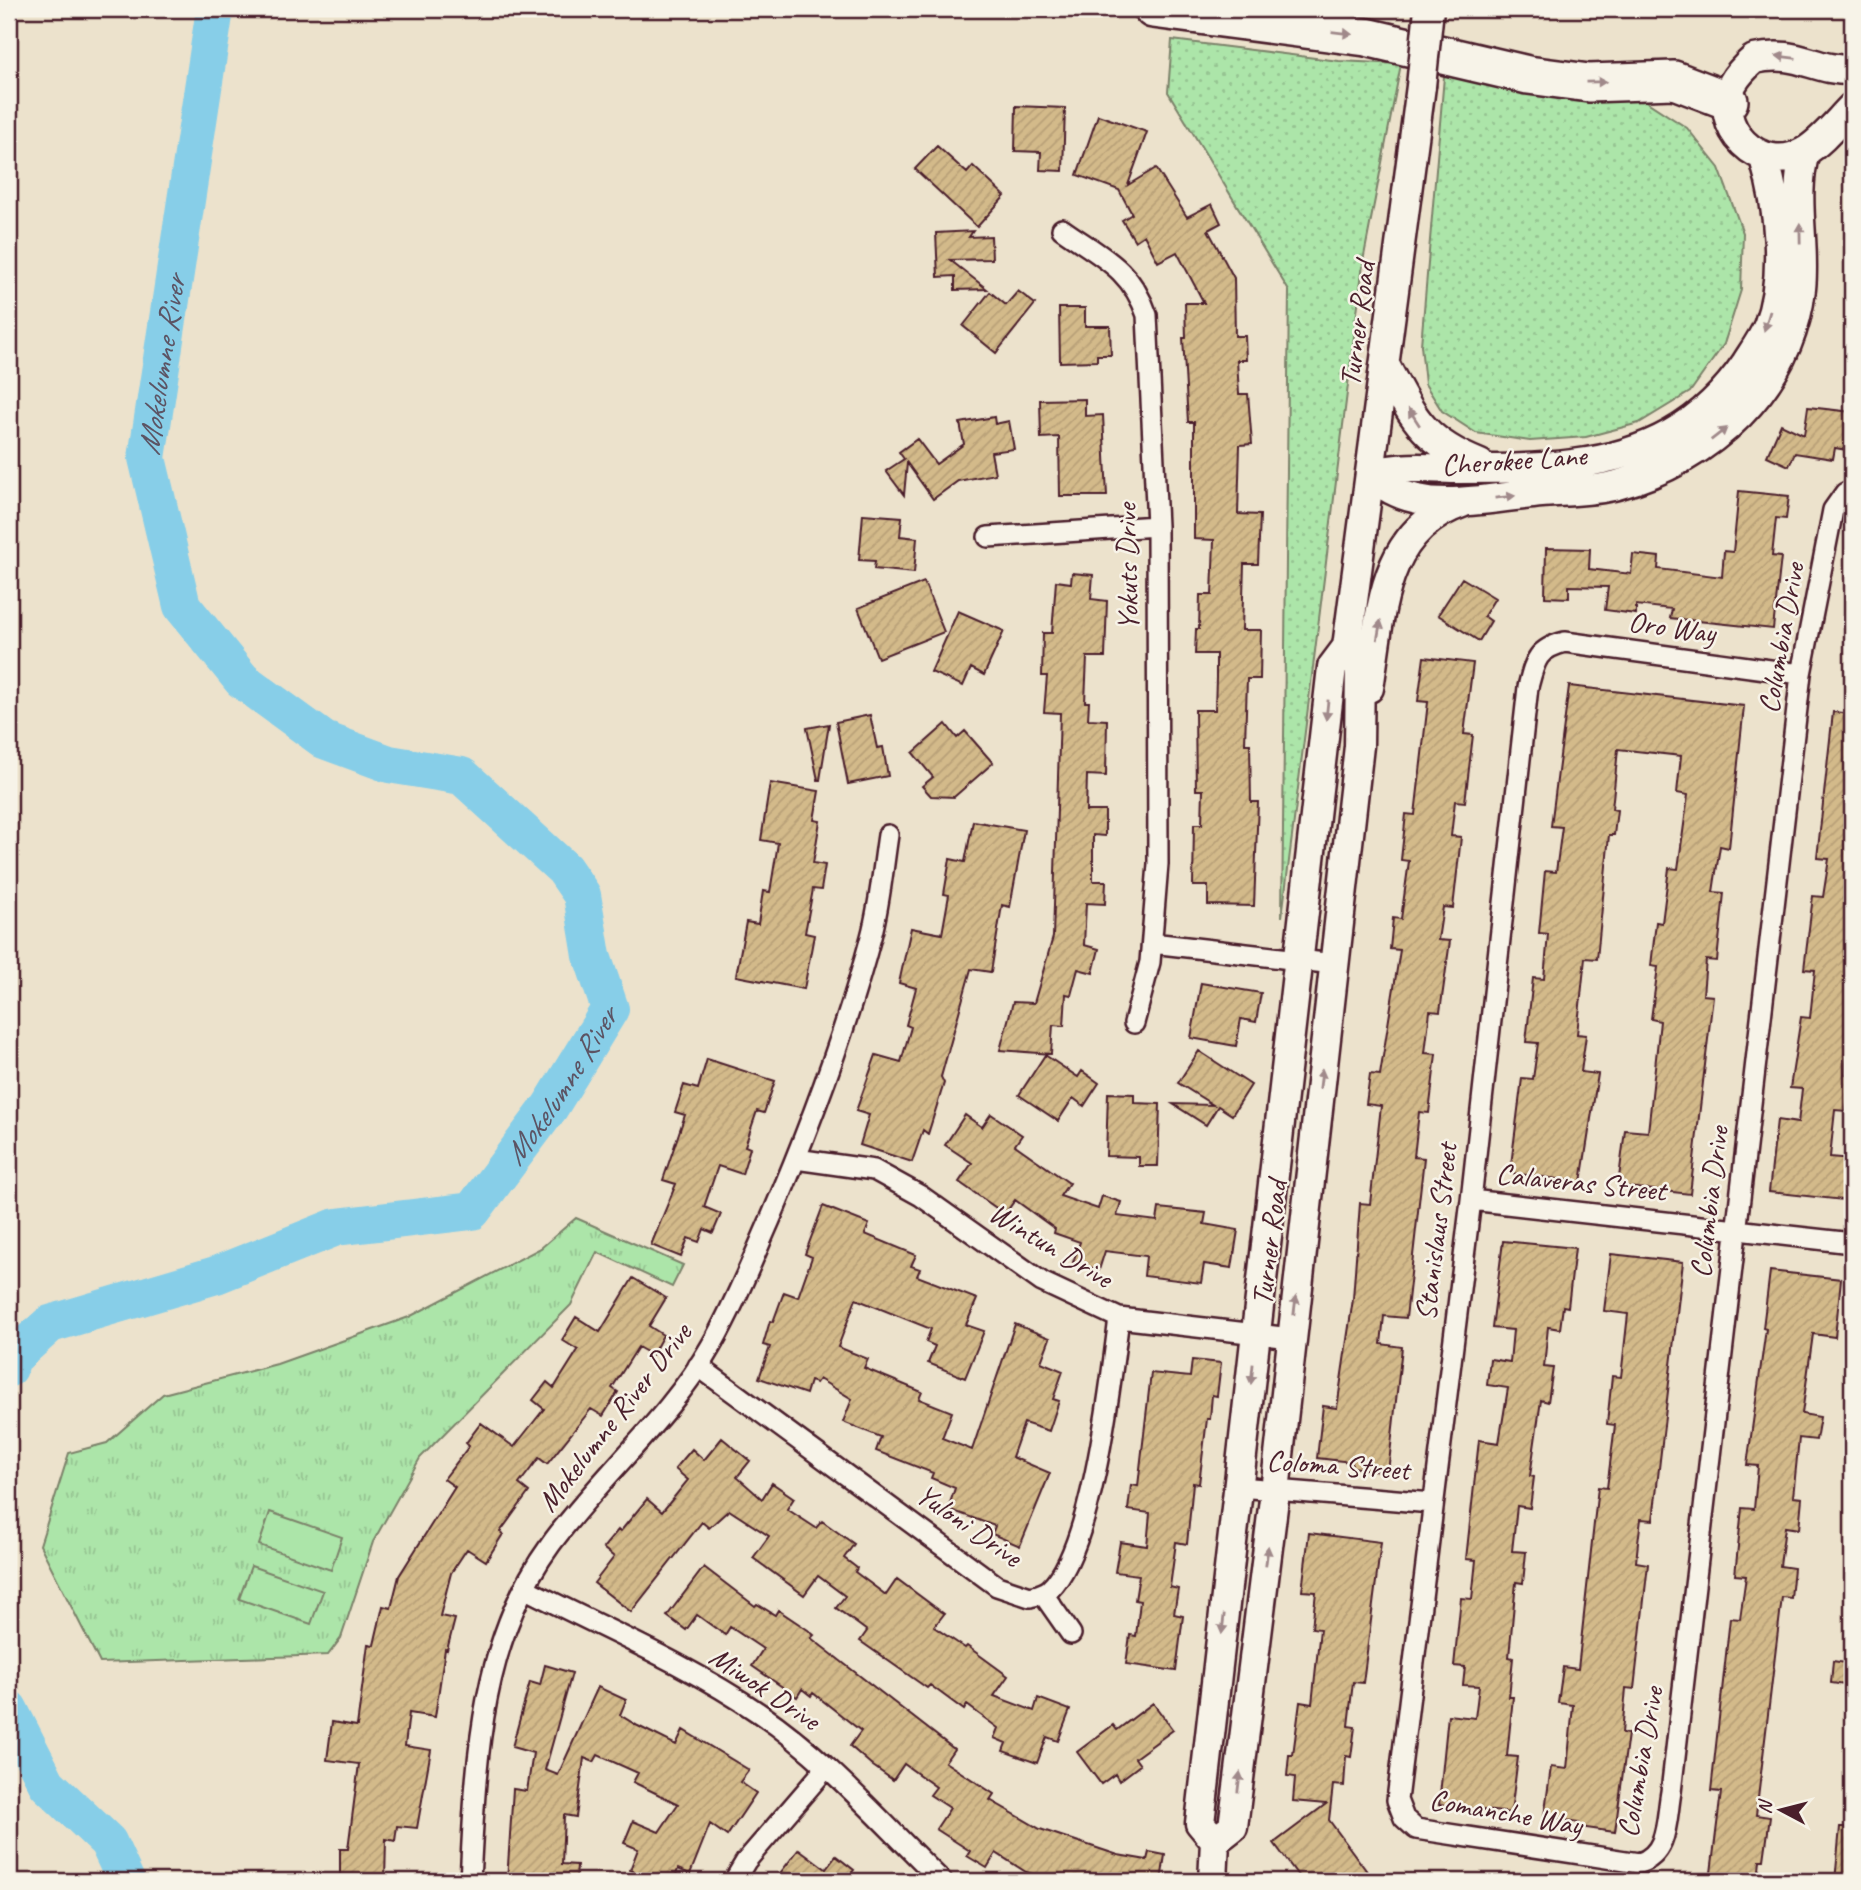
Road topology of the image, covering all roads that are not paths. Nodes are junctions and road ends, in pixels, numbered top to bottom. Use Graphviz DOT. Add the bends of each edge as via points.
graph roads {
  1 [pos="1153,9"];
  2 [pos="1429,9"];
  3 [pos="1852,70"];
  4 [pos="1729,101"];
  5 [pos="1852,107"];
  6 [pos="1805,152"];
  7 [pos="1764,158"];
  8 [pos="1062,229"];
  9 [pos="1385,365"];
  10 [pos="1489,468"];
  11 [pos="1372,473"];
  12 [pos="1846,496"];
  13 [pos="1469,500"];
  14 [pos="1157,526"];
  15 [pos="988,537"];
  16 [pos="1348,647"];
  17 [pos="1541,655"];
  18 [pos="1801,674"];
  19 [pos="1359,746"];
  20 [pos="888,835"];
  21 [pos="1152,943"];
  22 [pos="1300,960"];
  23 [pos="1334,964"];
  24 [pos="1134,1023"];
  25 [pos="796,1159"];
  26 [pos="1471,1200"];
  27 [pos="1736,1228"];
  28 [pos="1852,1243"];
  29 [pos="1119,1318"];
  30 [pos="1257,1335"];
  31 [pos="1291,1338"];
  32 [pos="698,1366"];
  33 [pos="1239,1487"];
  34 [pos="1275,1491"];
  35 [pos="1433,1503"];
  36 [pos="524,1588"];
  37 [pos="1042,1594"];
  38 [pos="1071,1634"];
  39 [pos="826,1768"];
  40 [pos="1404,1818"];
  41 [pos="1215,1841"];
  42 [pos="1601,1858"];
  43 [pos="470,1881"];
  44 [pos="734,1881"];
  45 [pos="942,1881"];
  46 [pos="1213,1881"];
  1 -- 4 [label="highway, one-way" via="1366,37 1577,82 1674,80"];
  2 -- 9 [label="main road, Turner Road, bridge"];
  3 -- 4 [label="main road, one-way" via="1787,55 1754,59 1731,85"];
  4 -- 7 [label="main road" via="1738,139"];
  5 -- 6 [label="main road"];
  6 -- 7 [label="main road" via="1785,159"];
  13 -- 6 [label="main road, Cherokee Lane, one-way" via="1615,485 1696,452 1730,425 1765,385 1788,345 1801,288 1798,181"];
  7 -- 10 [label="main road, Cherokee Lane, one-way" via="1772,182 1779,261 1774,296 1768,326 1730,387 1706,412 1662,441 1577,464"];
  8 -- 14 [label="street, Yokuts Drive" via="1122,271 1139,290 1147,315"];
  10 -- 9 [label="main road, one-way" via="1459,456 1417,424"];
  9 -- 11 [label="main road, Turner Road"];
  10 -- 11 [label="main road, Cherokee Lane" via="1399,466"];
  11 -- 13 [label="main road, Cherokee Lane" via="1391,489 1414,498"];
  11 -- 16 [label="main road, Turner Road"];
  12 -- 18 [label="street, Columbia Drive" via="1833,510"];
  19 -- 13 [label="main road, one-way" via="1385,592 1401,549 1430,517"];
  14 -- 15 [label="street"];
  14 -- 21 [label="street, Yokuts Drive" via="1158,864"];
  16 -- 19 [label="main road, Turner Road" via="1360,665"];
  16 -- 22 [label="main road, Turner Road, one-way" via="1332,667"];
  17 -- 18 [label="street, Oro Way" via="1548,646 1565,642"];
  17 -- 26 [label="street, Stanislaus Street" via="1534,662 1528,687"];
  18 -- 27 [label="street, Columbia Drive"];
  19 -- 23 [label="main road, Turner Road"];
  20 -- 25 [label="street, Mokelumne River Drive" via="872,934"];
  21 -- 22 [label="street"];
  21 -- 24 [label="street, Yokuts Drive"];
  22 -- 23 [label="street"];
  22 -- 30 [label="main road, Turner Road"];
  31 -- 23 [label="main road, Turner Road, one-way"];
  25 -- 29 [label="street, Wintun Drive" via="874,1170 921,1196 1042,1282"];
  25 -- 32 [label="street, Mokelumne River Drive" via="739,1291"];
  26 -- 27 [label="street, Calaveras Street"];
  26 -- 35 [label="street, Stanislaus Street"];
  27 -- 28 [label="street, Calaveras Street"];
  27 -- 42 [label="street, Columbia Drive" via="1662,1846 1651,1859 1639,1863"];
  29 -- 30 [label="street, Wintun Drive"];
  29 -- 37 [label="street, Yuloni Drive" via="1107,1419 1079,1536 1067,1565"];
  30 -- 31 [label="street, Wintun Drive"];
  30 -- 33 [label="main road, Turner Road, one-way"];
  31 -- 34 [label="main road, Turner Road"];
  32 -- 36 [label="street, Mokelumne River Drive" via="551,1544"];
  32 -- 37 [label="street, Yuloni Drive" via="997,1586 1019,1595"];
  33 -- 34 [label="street, Coloma Street"];
  33 -- 41 [label="main road, Turner Road, one-way" via="1200,1823"];
  34 -- 35 [label="street, Coloma Street"];
  41 -- 34 [label="main road, Turner Road, one-way" via="1233,1827"];
  35 -- 40 [label="street, Stanislaus Street" via="1397,1800"];
  36 -- 39 [label="street, Miwok Drive" via="717,1686 760,1713"];
  36 -- 43 [label="street, Mokelumne River Drive" via="488,1687 476,1756"];
  37 -- 38 [label="street"];
  39 -- 44 [label="street"];
  39 -- 45 [label="street, Miwok Drive"];
  40 -- 42 [label="street, Comanche Way" via="1416,1829"];
  41 -- 46 [label="main road, Turner Road"];
}
